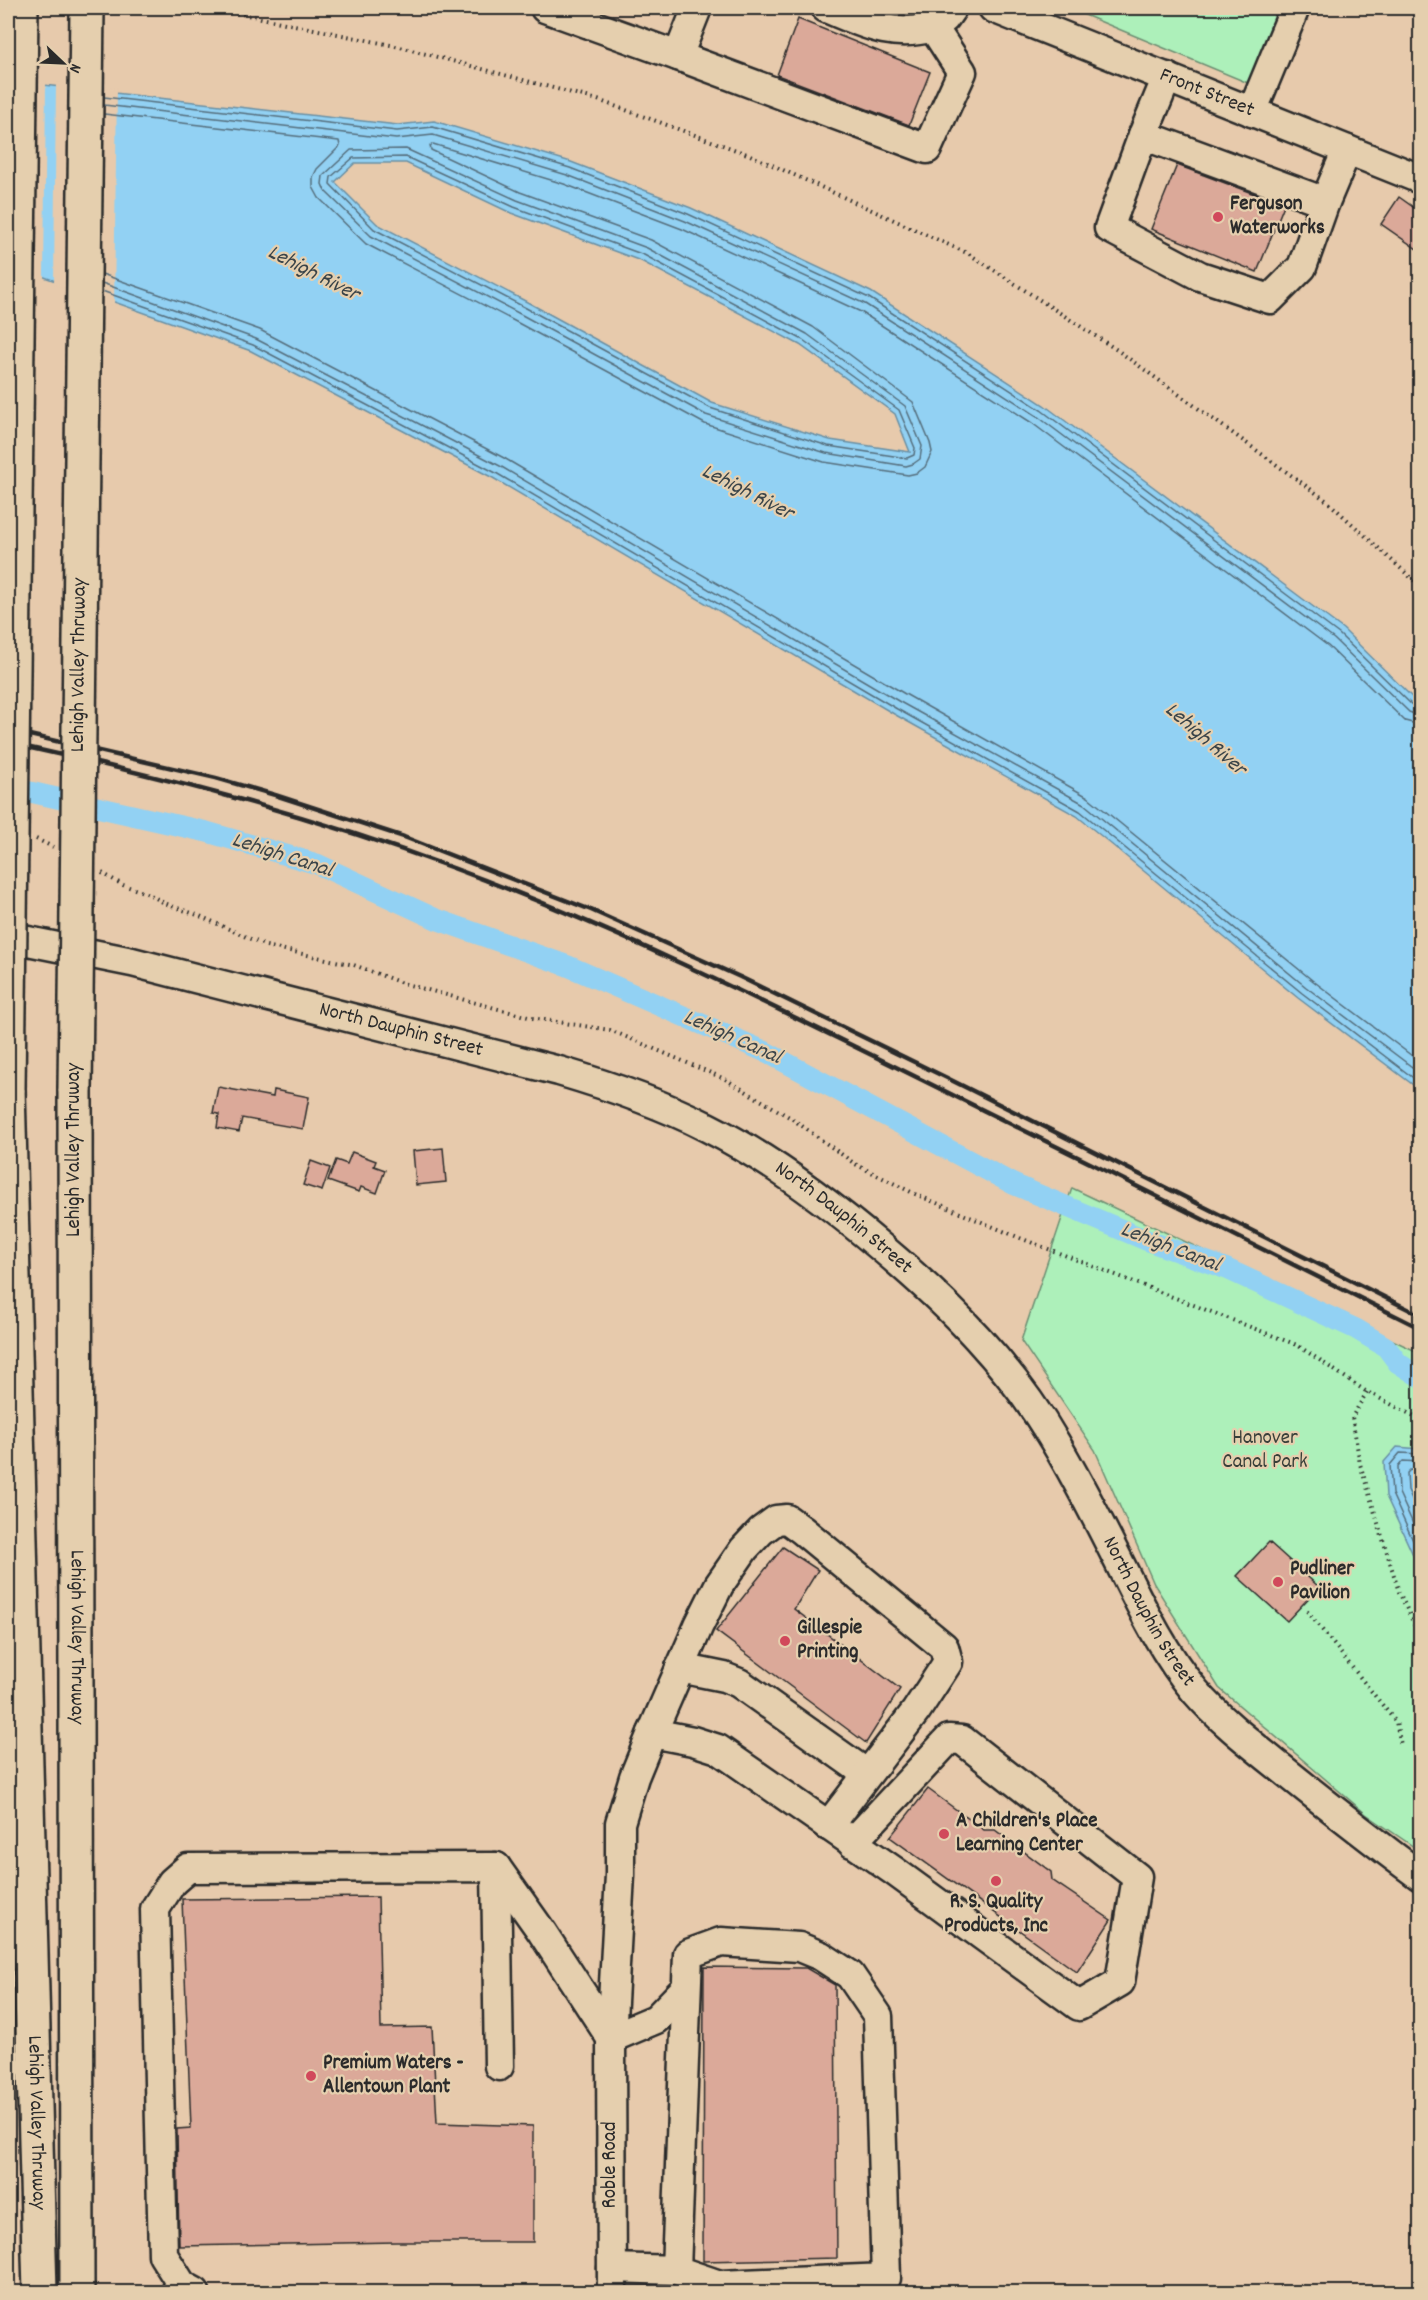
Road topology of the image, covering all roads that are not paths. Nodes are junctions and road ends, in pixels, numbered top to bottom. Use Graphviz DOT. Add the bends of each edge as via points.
graph roads {
  1 [pos="21,8"];
  2 [pos="87,8"];
  3 [pos="545,8"];
  4 [pos="697,8"];
  5 [pos="826,8"];
  6 [pos="993,8"];
  7 [pos="1295,8"];
  8 [pos="942,17"];
  9 [pos="678,56"];
  10 [pos="1167,77"];
  11 [pos="1252,111"];
  12 [pos="1143,135"];
  13 [pos="1347,150"];
  14 [pos="1420,179"];
  15 [pos="1325,202"];
  16 [pos="8,937"];
  17 [pos="8,1089"];
  18 [pos="680,1668"];
  19 [pos="652,1733"];
  20 [pos="867,1774"];
  21 [pos="828,1826"];
  22 [pos="852,1843"];
  23 [pos="496,1867"];
  24 [pos="1420,1876"];
  25 [pos="685,1989"];
  26 [pos="611,2038"];
  27 [pos="499,2066"];
  28 [pos="676,2270"];
  29 [pos="612,2280"];
  30 [pos="40,2292"];
  31 [pos="77,2292"];
  32 [pos="195,2292"];
  1 -- 17 [label="highway, Lehigh Valley Thruway, bridge"];
  2 -- 31 [label="highway, Lehigh Valley Thruway, bridge" via="75,1089"];
  3 -- 9 [label="street"];
  4 -- 9 [label="street"];
  5 -- 8 [label="street" via="879,29 908,32"];
  6 -- 10 [label="street, Front Street"];
  7 -- 11 [label="street"];
  8 -- 9 [label="street" via="962,72 927,149"];
  10 -- 11 [label="street, Front Street"];
  10 -- 12 [label="street"];
  11 -- 13 [label="street, Front Street"];
  12 -- 15 [label="street"];
  12 -- 15 [label="street" via="1109,228 1200,276 1270,299 1302,267"];
  13 -- 14 [label="street, Front Street"];
  13 -- 15 [label="street"];
  16 -- 24 [label="street, North Dauphin Street" via="132,962 610,1086 707,1128 802,1185 926,1285 1001,1365 1054,1440 1152,1630 1196,1692 1232,1729 1355,1829"];
  17 -- 30 [label="highway, Lehigh Valley Thruway"];
  18 -- 19 [label="street, Roble Road"];
  18 -- 20 [label="street" via="739,1683"];
  18 -- 20 [label="street, Roble Road" via="725,1576 761,1531 776,1520 787,1519 944,1647 948,1662"];
  19 -- 21 [label="street" via="718,1749"];
  19 -- 26 [label="street, Roble Road" via="620,1823"];
  20 -- 21 [label="street"];
  21 -- 22 [label="street"];
  22 -- 22 [label="street" via="1078,2006 1120,1982 1137,1877 962,1740 949,1739"];
  23 -- 26 [label="street"];
  23 -- 27 [label="street"];
  23 -- 32 [label="street" via="188,1868 172,1882 155,1909 163,2255 182,2285"];
  25 -- 26 [label="street" via="656,2019"];
  25 -- 28 [label="street"];
  25 -- 28 [label="street" via="688,1954 721,1942 799,1947 850,1975 878,2016 886,2278 720,2285"];
  26 -- 29 [label="street, Roble Road"];
  28 -- 29 [label="street"];
}
